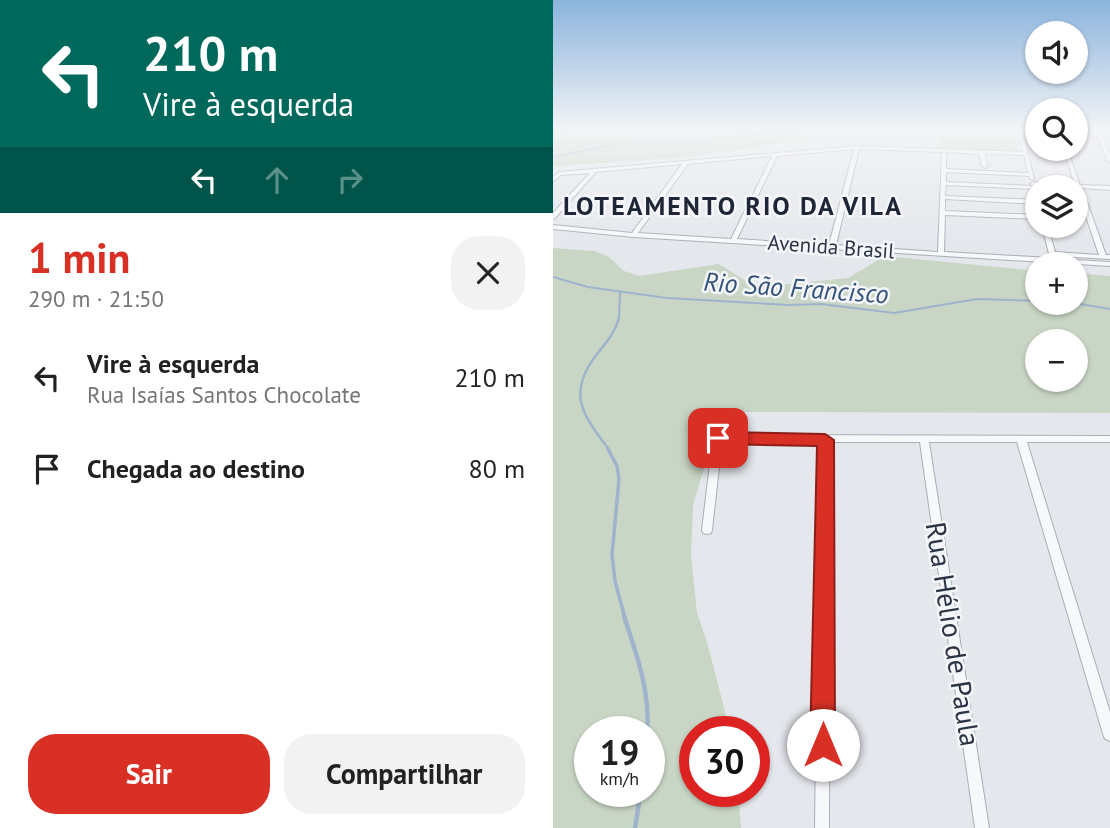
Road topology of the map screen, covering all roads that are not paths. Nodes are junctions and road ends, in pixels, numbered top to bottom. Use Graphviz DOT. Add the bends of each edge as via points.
graph roads {
  1 [pos="621,169"];
  2 [pos="682,169"];
  3 [pos="768,169"];
  4 [pos="852,169"];
  5 [pos="1029,169"];
  6 [pos="943,170"];
  7 [pos="594,171"];
  8 [pos="1031,175"];
  9 [pos="553,180"];
  10 [pos="943,183"];
  11 [pos="1025,186"];
  12 [pos="1088,187"];
  13 [pos="1110,188"];
  14 [pos="942,197"];
  15 [pos="1025,200"];
  16 [pos="1088,212"];
  17 [pos="942,213"];
  18 [pos="1025,216"];
  19 [pos="553,217"];
  20 [pos="553,227"];
  21 [pos="634,234"];
  22 [pos="734,240"];
  23 [pos="832,247"];
  24 [pos="941,254"];
  25 [pos="1025,256"];
  26 [pos="1088,257"];
  27 [pos="1106,257"];
  28 [pos="1088,261"];
  29 [pos="1110,264"];
  30 [pos="1021,439"];
  31 [pos="1110,439"];
  32 [pos="825,440"];
  33 [pos="924,440"];
  34 [pos="707,530"];
  35 [pos="1110,734"];
  36 [pos="822,828"];
  37 [pos="982,828"];
  1 -- 7 [label="street"];
  2 -- 21 [label="street"];
  3 -- 22 [label="street"];
  4 -- 23 [label="street"];
  5 -- 8 [label="street"];
  6 -- 8 [label="street"];
  6 -- 10 [label="street"];
  7 -- 9 [label="street" via="559,174"];
  7 -- 19 [label="street"];
  10 -- 11 [label="street"];
  10 -- 14 [label="street"];
  12 -- 13 [label="street"];
  14 -- 15 [label="street"];
  14 -- 17 [label="street"];
  16 -- 27 [label="street"];
  17 -- 18 [label="street"];
  17 -- 24 [label="street"];
  20 -- 21 [label="street, Avenida Brasil"];
  21 -- 22 [label="street, Avenida Brasil"];
  22 -- 23 [label="street, Avenida Brasil"];
  23 -- 24 [label="street, Avenida Brasil"];
  24 -- 25 [label="street, Avenida Brasil"];
  26 -- 27 [label="street"];
  28 -- 29 [label="street, Avenida Brasil"];
  30 -- 31 [label="street"];
  30 -- 33 [label="street"];
  30 -- 35 [label="street"];
  32 -- 33 [label="street"];
  32 -- 34 [label="street" via="718,438"];
  32 -- 36 [label="street"];
  33 -- 37 [label="street, Rua Hélio de Paula"];
}
